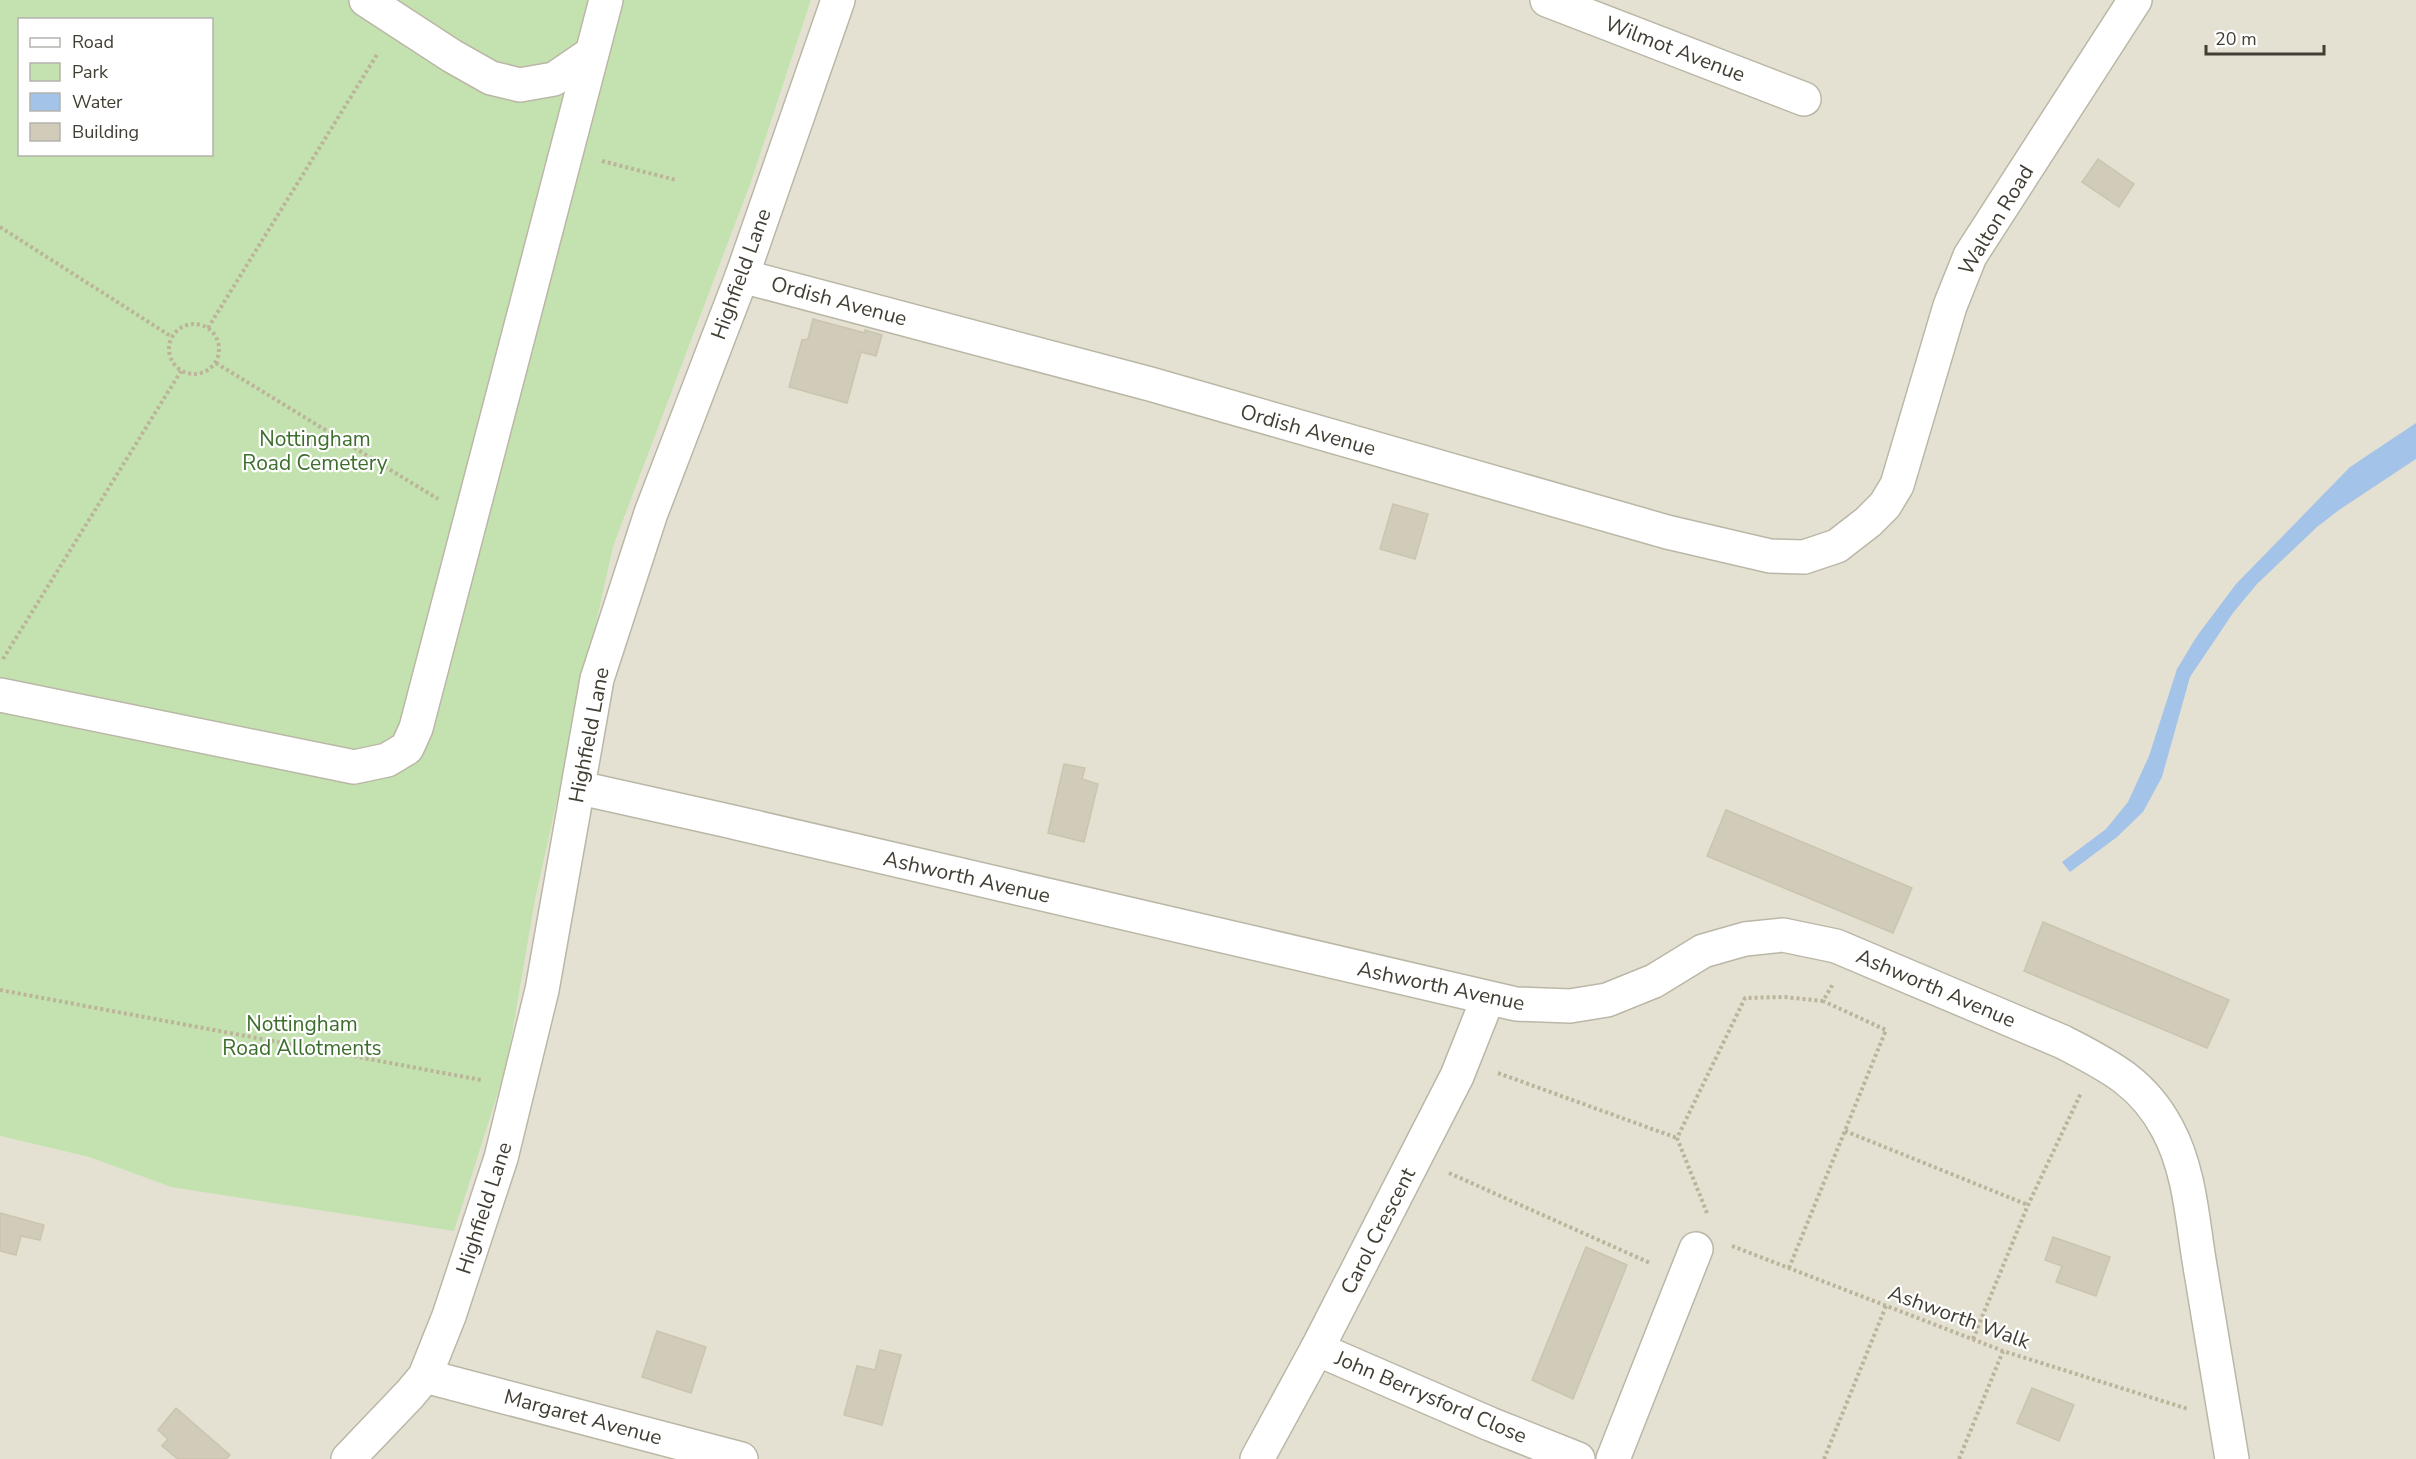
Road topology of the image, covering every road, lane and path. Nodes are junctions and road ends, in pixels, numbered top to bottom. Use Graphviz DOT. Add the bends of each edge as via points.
graph roads {
  1 [pos="366,0"];
  2 [pos="606,0"];
  3 [pos="838,0"];
  4 [pos="1547,0"];
  5 [pos="2135,0"];
  6 [pos="398,21"];
  7 [pos="592,52"];
  8 [pos="1804,99"];
  9 [pos="567,152"];
  10 [pos="676,180"];
  11 [pos="0,227"];
  12 [pos="742,276"];
  13 [pos="208,328"];
  14 [pos="172,337"];
  15 [pos="216,363"];
  16 [pos="181,371"];
  17 [pos="471,519"];
  18 [pos="1868,522"];
  19 [pos="0,663"];
  20 [pos="0,695"];
  21 [pos="580,788"];
  22 [pos="1851,952"];
  23 [pos="0,990"];
  24 [pos="1488,998"];
  25 [pos="1823,1001"];
  26 [pos="2097,1059"];
  27 [pos="1463,1060"];
  28 [pos="520,1085"];
  29 [pos="1845,1131"];
  30 [pos="1677,1138"];
  31 [pos="1415,1158"];
  32 [pos="2028,1205"];
  33 [pos="1710,1221"];
  34 [pos="1690,1264"];
  35 [pos="1789,1268"];
  36 [pos="1886,1306"];
  37 [pos="1973,1339"];
  38 [pos="1317,1349"];
  39 [pos="2003,1351"];
  40 [pos="425,1376"];
  41 [pos="2226,1422"];
  42 [pos="348,1459"];
  43 [pos="741,1459"];
  44 [pos="1257,1459"];
  45 [pos="1578,1459"];
  46 [pos="1613,1459"];
  47 [pos="1824,1459"];
  48 [pos="1959,1459"];
  49 [pos="2232,1459"];
  1 -- 6 [label="street"];
  2 -- 7 [label="street"];
  3 -- 12 [label="street, Highfield Lane"];
  4 -- 8 [label="street, Wilmot Avenue"];
  5 -- 18 [label="street, Walton Road" via="1970,256 1950,306 1897,485"];
  6 -- 7 [label="street" via="491,78 520,85 554,79"];
  6 -- 13 [label="path"];
  7 -- 9 [label="street"];
  9 -- 10 [label="path"];
  9 -- 17 [label="street"];
  11 -- 14 [label="path"];
  12 -- 18 [label="street, Ordish Avenue" via="1150,384 1667,532 1770,556 1821,553 1853,536"];
  12 -- 21 [label="street, Highfield Lane" via="651,513 597,679"];
  13 -- 14 [label="path" via="184,326"];
  13 -- 15 [label="path" via="220,347"];
  14 -- 16 [label="path" via="171,360"];
  15 -- 16 [label="path" via="204,373"];
  15 -- 17 [label="path"];
  16 -- 19 [label="path"];
  17 -- 20 [label="street" via="416,728 407,748 387,760 354,767"];
  21 -- 24 [label="street, Ashworth Avenue"];
  21 -- 28 [label="street, Highfield Lane" via="543,990"];
  22 -- 24 [label="street, Ashworth Avenue" via="1783,935 1761,937 1703,951 1654,981 1607,1000 1545,1006"];
  22 -- 25 [label="path"];
  22 -- 26 [label="street, Ashworth Avenue"];
  23 -- 28 [label="path"];
  24 -- 27 [label="street, Carol Crescent"];
  25 -- 29 [label="path" via="1886,1030"];
  25 -- 30 [label="path" via="1745,998"];
  26 -- 32 [label="path"];
  26 -- 41 [label="street, Ashworth Avenue" via="2124,1075 2146,1099 2167,1127 2180,1159"];
  27 -- 30 [label="path"];
  27 -- 31 [label="street, Carol Crescent"];
  28 -- 40 [label="street, Highfield Lane" via="479,1226"];
  29 -- 32 [label="path"];
  29 -- 35 [label="path"];
  30 -- 33 [label="path"];
  31 -- 34 [label="path"];
  31 -- 38 [label="street, Carol Crescent"];
  32 -- 37 [label="path"];
  34 -- 35 [label="path, Ashworth Walk" via="1700,1234"];
  34 -- 46 [label="street"];
  35 -- 36 [label="path, Ashworth Walk"];
  36 -- 37 [label="path, Ashworth Walk"];
  36 -- 47 [label="path"];
  37 -- 39 [label="path, Ashworth Walk"];
  38 -- 44 [label="street, Carol Crescent"];
  38 -- 45 [label="street, John Berrysford Close"];
  39 -- 41 [label="path, Ashworth Walk"];
  39 -- 48 [label="path"];
  40 -- 42 [label="street, Highfield Lane"];
  40 -- 43 [label="street, Margaret Avenue"];
  41 -- 49 [label="street, Ashworth Avenue"];
}
